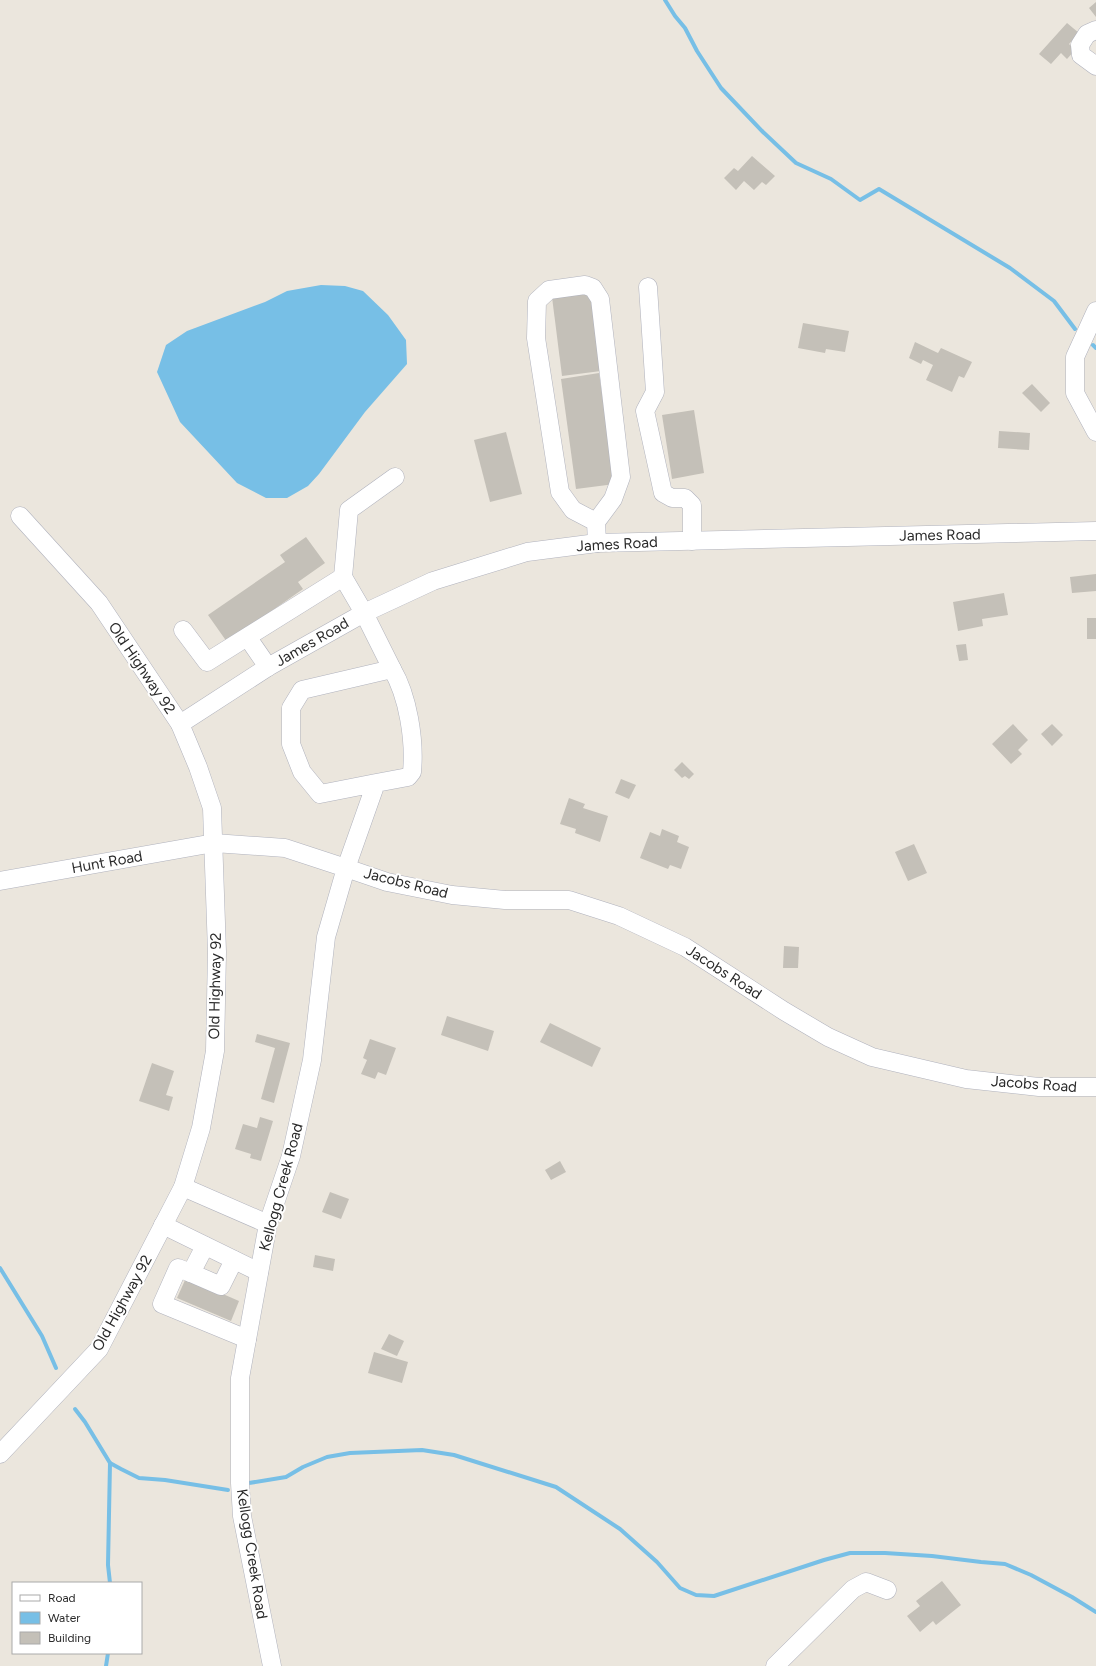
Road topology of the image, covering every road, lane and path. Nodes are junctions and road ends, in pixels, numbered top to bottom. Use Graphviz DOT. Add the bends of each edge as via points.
graph roads {
  1 [pos="1096,30"];
  2 [pos="1096,66"];
  3 [pos="648,286"];
  4 [pos="1096,311"];
  5 [pos="1096,432"];
  6 [pos="395,477"];
  7 [pos="20,516"];
  8 [pos="596,522"];
  9 [pos="1096,531"];
  10 [pos="692,540"];
  11 [pos="597,543"];
  12 [pos="343,577"];
  13 [pos="364,613"];
  14 [pos="182,630"];
  15 [pos="248,638"];
  16 [pos="268,667"];
  17 [pos="392,669"];
  18 [pos="180,724"];
  19 [pos="376,783"];
  20 [pos="214,843"];
  21 [pos="346,868"];
  22 [pos="0,881"];
  23 [pos="1096,1087"];
  24 [pos="183,1187"];
  25 [pos="268,1224"];
  26 [pos="163,1225"];
  27 [pos="206,1246"];
  28 [pos="234,1260"];
  29 [pos="260,1272"];
  30 [pos="191,1273"];
  31 [pos="247,1339"];
  32 [pos="0,1454"];
  33 [pos="887,1590"];
  34 [pos="272,1666"];
  35 [pos="775,1666"];
  1 -- 2 [label="street" via="1087,34 1080,45 1081,56"];
  3 -- 10 [label="street" via="655,392 645,411 663,493 672,498 685,498 692,505"];
  4 -- 5 [label="street" via="1075,357 1076,393"];
  6 -- 12 [label="street" via="349,510"];
  7 -- 18 [label="street, Old Highway 92" via="99,603"];
  8 -- 8 [label="street" via="613,500 621,477 600,299 593,288 585,285 549,290 537,301 536,338 560,492 573,510"];
  8 -- 11 [label="street"];
  9 -- 10 [label="street, James Road"];
  10 -- 11 [label="street, James Road"];
  11 -- 13 [label="street, James Road" via="528,552 433,581"];
  12 -- 13 [label="street"];
  12 -- 15 [label="street"];
  13 -- 16 [label="street, James Road"];
  13 -- 17 [label="street"];
  14 -- 15 [label="street" via="207,662"];
  15 -- 16 [label="street"];
  16 -- 18 [label="street, James Road"];
  17 -- 19 [label="street" via="400,683 408,712 412,772 408,777"];
  17 -- 19 [label="street" via="302,690 291,708 291,744 302,772 320,794"];
  18 -- 20 [label="street, Old Highway 92" via="212,808"];
  19 -- 21 [label="street, Kellogg Creek Road"];
  20 -- 21 [label="street" via="285,848"];
  20 -- 22 [label="street, Hunt Road"];
  20 -- 24 [label="street, Old Highway 92" via="217,952 215,1051 201,1128"];
  21 -- 23 [label="street, Jacobs Road" via="387,882 452,895 505,900 569,900 619,916 685,947 828,1037 872,1057 966,1079 1039,1087"];
  21 -- 25 [label="street, Kellogg Creek Road" via="326,938 312,1060 292,1156"];
  24 -- 25 [label="street"];
  24 -- 26 [label="street, Old Highway 92"];
  25 -- 29 [label="street, Kellogg Creek Road"];
  26 -- 27 [label="street"];
  26 -- 32 [label="street, Old Highway 92" via="99,1349"];
  27 -- 28 [label="street"];
  27 -- 30 [label="street"];
  28 -- 29 [label="street"];
  28 -- 30 [label="street" via="221,1286"];
  29 -- 31 [label="street, Kellogg Creek Road"];
  30 -- 31 [label="street" via="178,1268 162,1304"];
  31 -- 34 [label="street, Kellogg Creek Road" via="240,1378 242,1516"];
  33 -- 35 [label="street" via="866,1582 853,1589"];
}
